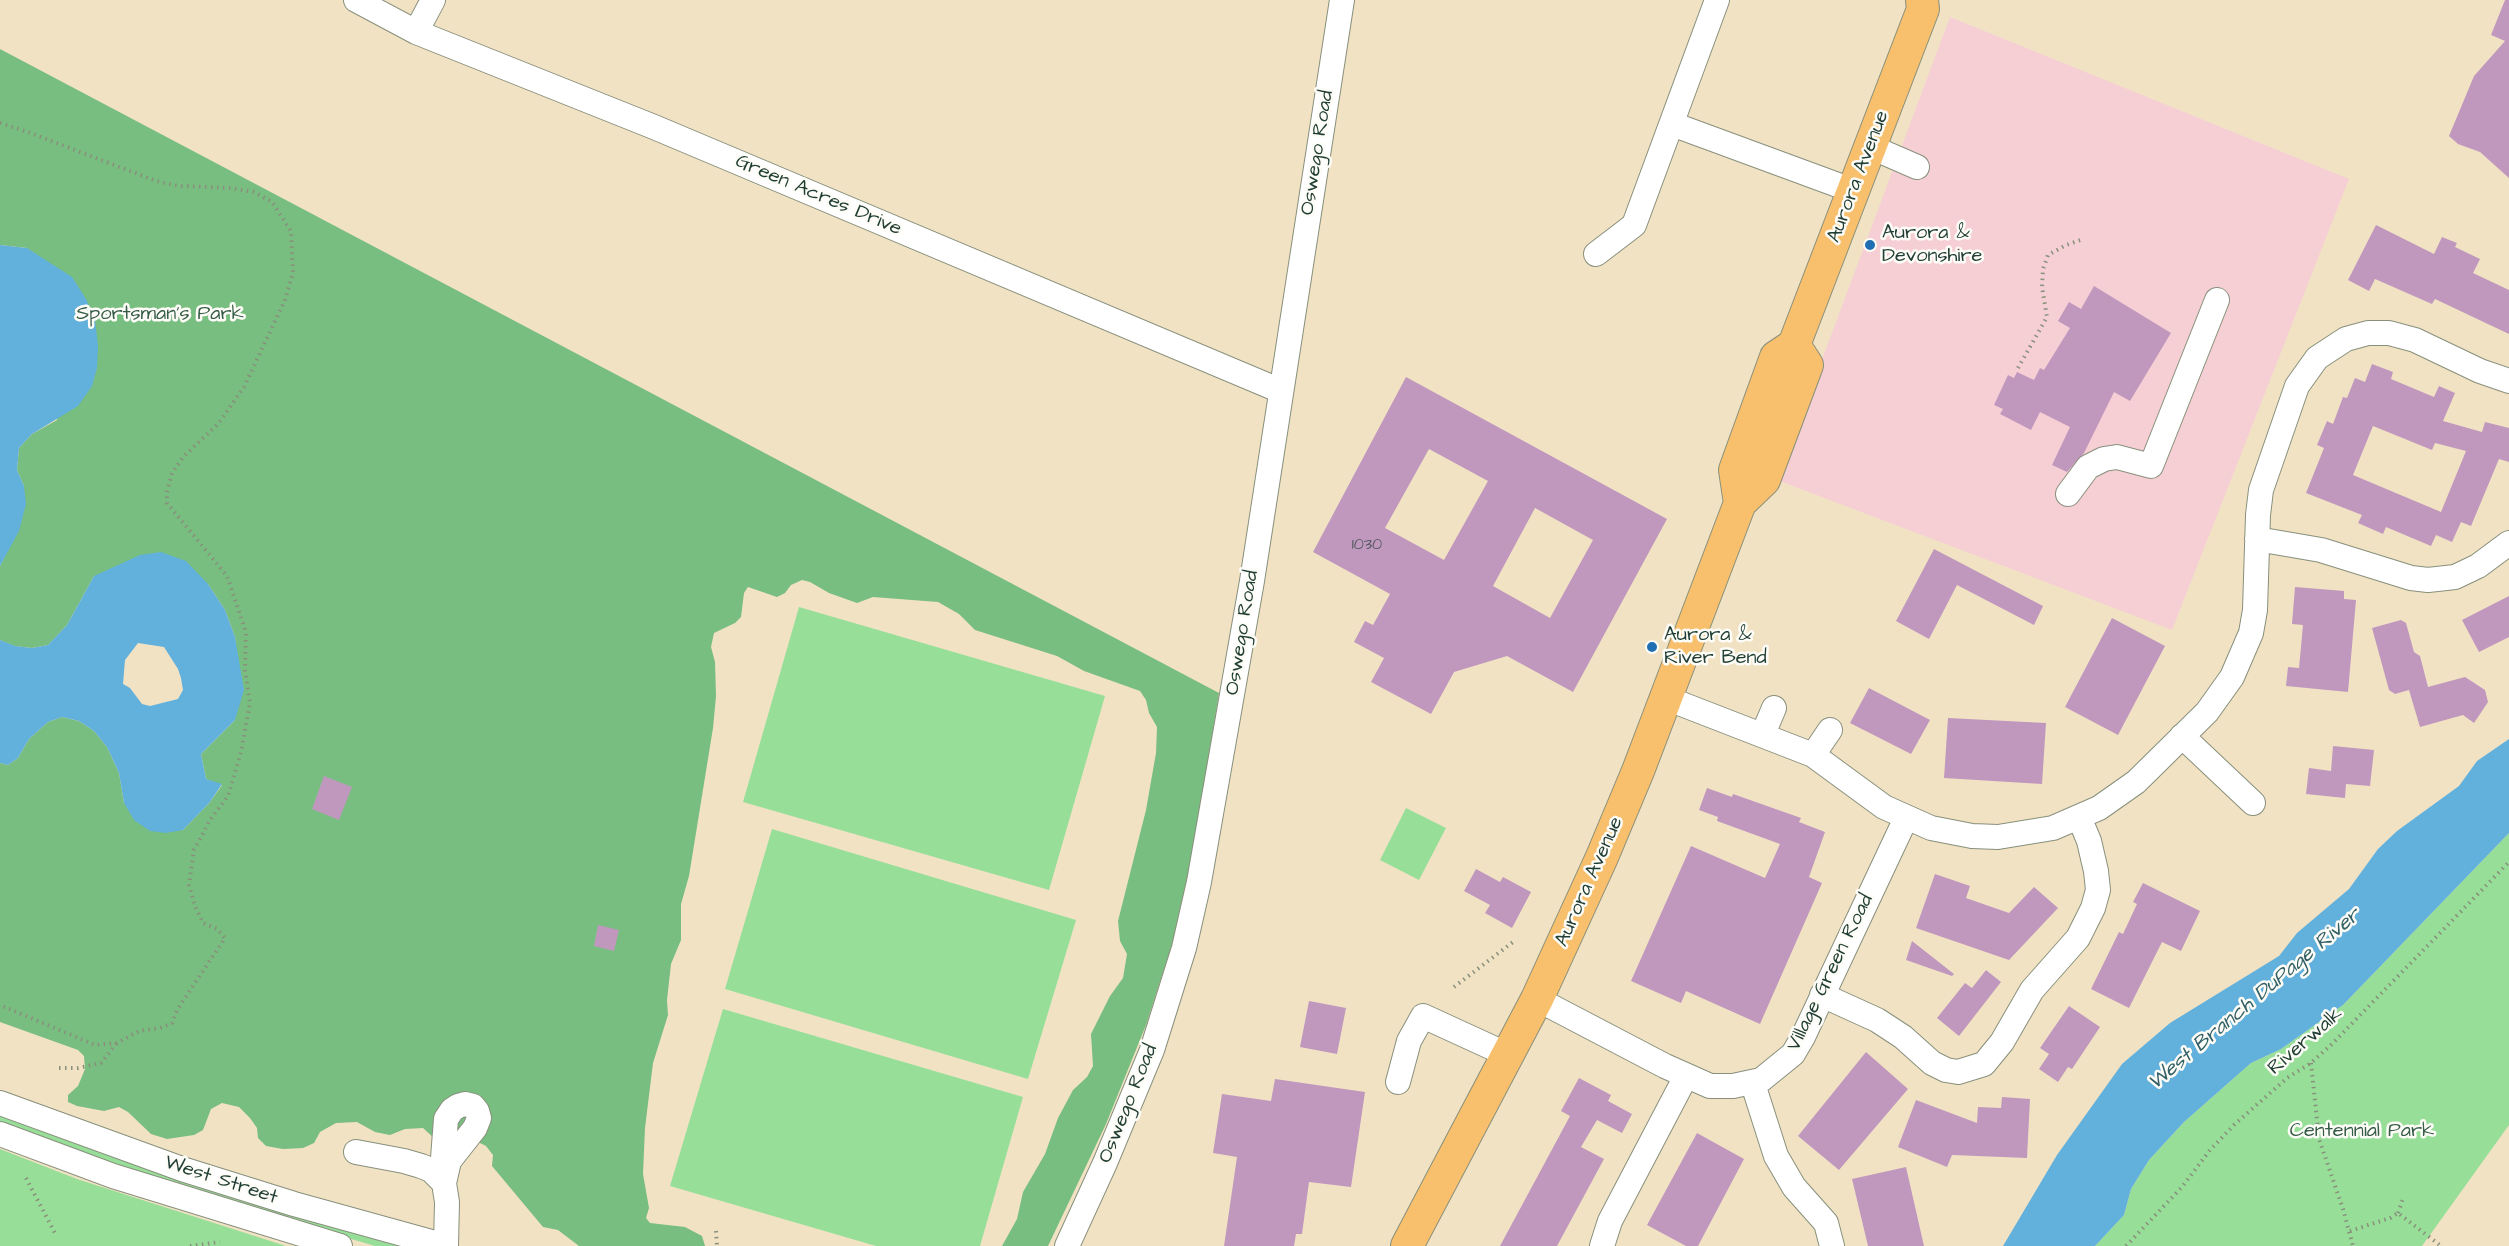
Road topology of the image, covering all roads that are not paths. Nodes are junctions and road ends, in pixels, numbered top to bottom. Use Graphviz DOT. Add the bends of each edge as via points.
graph roads {
  1 [pos="356,0"];
  2 [pos="433,0"];
  3 [pos="1342,0"];
  4 [pos="1717,0"];
  5 [pos="1927,3"];
  6 [pos="416,32"];
  7 [pos="1672,124"];
  8 [pos="1871,147"];
  9 [pos="1917,167"];
  10 [pos="1854,191"];
  11 [pos="1596,254"];
  12 [pos="2217,300"];
  13 [pos="2509,381"];
  14 [pos="1281,391"];
  15 [pos="2068,494"];
  16 [pos="2257,539"];
  17 [pos="2509,543"];
  18 [pos="1666,699"];
  19 [pos="1774,708"];
  20 [pos="1830,730"];
  21 [pos="1762,734"];
  22 [pos="2182,736"];
  23 [pos="1813,755"];
  24 [pos="2253,803"];
  25 [pos="2079,817"];
  26 [pos="1906,818"];
  27 [pos="1822,995"];
  28 [pos="1537,999"];
  29 [pos="1508,1055"];
  30 [pos="1686,1076"];
  31 [pos="1398,1082"];
  32 [pos="1753,1084"];
  33 [pos="0,1103"];
  34 [pos="0,1134"];
  35 [pos="356,1152"];
  36 [pos="340,1246"];
  37 [pos="446,1246"];
  38 [pos="1067,1246"];
  39 [pos="1407,1246"];
  40 [pos="1602,1246"];
  41 [pos="1832,1246"];
  1 -- 6 [label="street, Green Acres Drive"];
  2 -- 6 [label="street"];
  3 -- 14 [label="street, Oswego Road"];
  4 -- 7 [label="street"];
  5 -- 8 [label="main road, Aurora Avenue"];
  6 -- 14 [label="street, Green Acres Drive" via="654,127"];
  7 -- 10 [label="street"];
  7 -- 11 [label="street" via="1634,225"];
  8 -- 9 [label="street"];
  8 -- 10 [label="main road, Aurora Avenue"];
  10 -- 18 [label="main road, Aurora Avenue" via="1794,345 1776,357 1735,470 1740,503"];
  12 -- 15 [label="street" via="2151,466 2117,457 2104,459 2088,467"];
  13 -- 16 [label="street" via="2415,340 2389,333 2346,339 2317,358 2297,386 2261,490"];
  14 -- 38 [label="street, Oswego Road" via="1226,736 1184,948 1136,1089"];
  16 -- 17 [label="street" via="2321,550 2428,580 2455,577"];
  16 -- 22 [label="street" via="2255,610 2243,655 2221,696"];
  18 -- 21 [label="street"];
  18 -- 28 [label="main road, Aurora Avenue" via="1602,857"];
  19 -- 21 [label="street"];
  20 -- 23 [label="street"];
  21 -- 23 [label="street"];
  22 -- 24 [label="street"];
  22 -- 25 [label="street" via="2118,796"];
  23 -- 26 [label="street" via="1884,807"];
  25 -- 26 [label="street" via="2053,828 1998,837 1931,828"];
  25 -- 27 [label="street" via="2096,871 2098,890 2093,908 2079,938 2032,990 2002,1042 1984,1064 1958,1072 1946,1070 1878,1020"];
  26 -- 27 [label="street, Village Green Road"];
  27 -- 32 [label="street, Village Green Road" via="1793,1054"];
  28 -- 29 [label="main road, Aurora Avenue"];
  28 -- 30 [label="street"];
  29 -- 31 [label="street" via="1423,1016 1409,1041"];
  29 -- 39 [label="main road, Aurora Avenue"];
  30 -- 32 [label="street" via="1710,1086"];
  30 -- 40 [label="street" via="1610,1221"];
  32 -- 41 [label="street" via="1776,1156 1794,1187 1826,1223"];
  33 -- 37 [label="street, West Street" via="182,1169"];
  34 -- 36 [label="street, West Street" via="113,1176"];
  35 -- 37 [label="street" via="421,1166 444,1183"];
}
